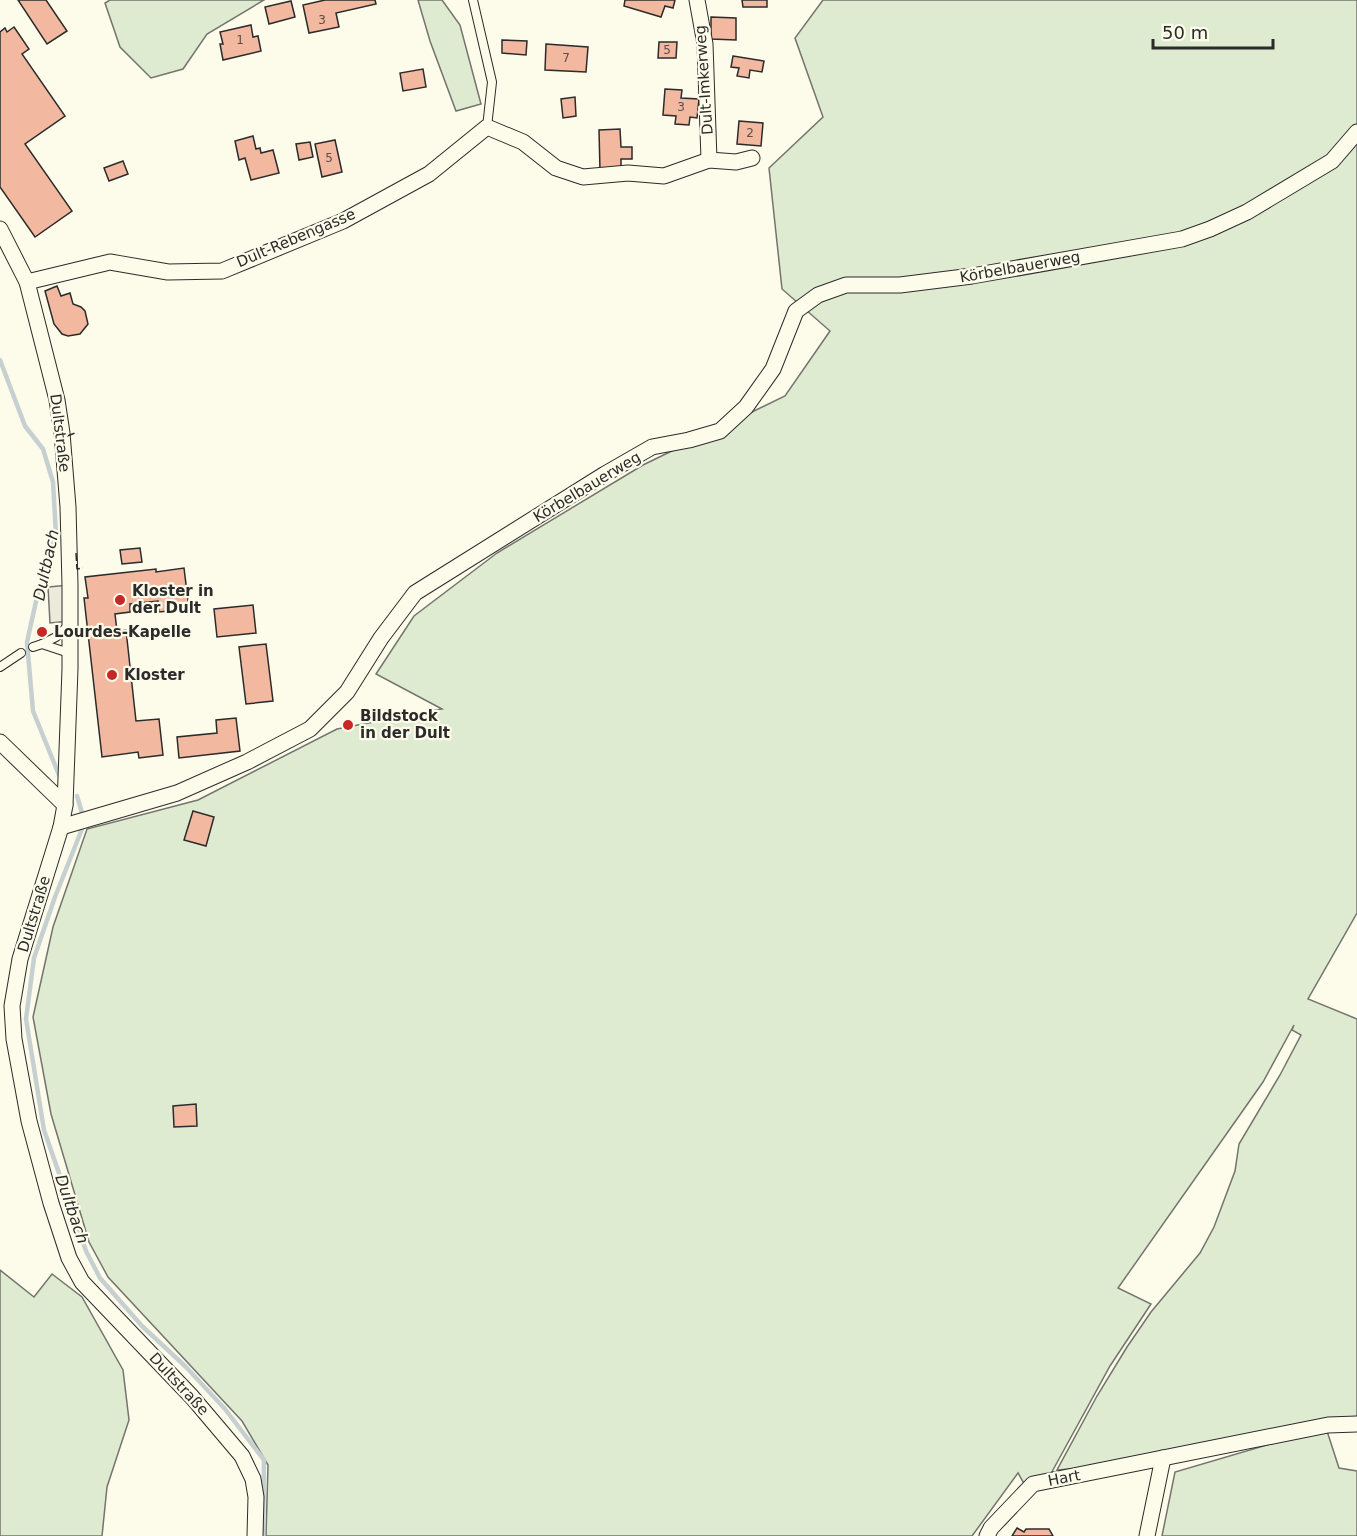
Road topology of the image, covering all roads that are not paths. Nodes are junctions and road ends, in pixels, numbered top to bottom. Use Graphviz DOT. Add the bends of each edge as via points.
graph roads {
  1 [pos="473,0"];
  2 [pos="697,0"];
  3 [pos="487,127"];
  4 [pos="1357,132"];
  5 [pos="752,158"];
  6 [pos="709,160"];
  7 [pos="0,229"];
  8 [pos="27,282"];
  9 [pos="70,624"];
  10 [pos="42,644"];
  11 [pos="33,647"];
  12 [pos="21,653"];
  13 [pos="69,653"];
  14 [pos="0,667"];
  15 [pos="0,742"];
  16 [pos="65,805"];
  17 [pos="61,827"];
  18 [pos="1357,1424"];
  19 [pos="1163,1458"];
  20 [pos="255,1536"];
  21 [pos="987,1536"];
  22 [pos="1147,1536"];
  1 -- 3 [label="lane" via="492,82"];
  2 -- 6 [label="street, Dult-Imkerweg" via="705,44"];
  3 -- 6 [label="street" via="523,142 556,168 583,177 628,173 664,176"];
  3 -- 8 [label="street, Dult-Rebengasse" via="429,174 343,221 222,271 168,272 110,262"];
  4 -- 17 [label="street, Körbelbauerweg" via="1332,160 1247,212 1182,239 972,276 900,285 846,285 818,295 796,310 773,369 746,407 720,431 652,447 415,593 347,692 310,729 177,793"];
  5 -- 6 [label="street" via="736,162"];
  7 -- 8 [label="street, Dultstraße"];
  8 -- 9 [label="street, Dultstraße" via="62,433"];
  9 -- 10 [label="lane"];
  9 -- 13 [label="street, Dultstraße"];
  10 -- 11 [label="lane"];
  10 -- 13 [label="lane"];
  12 -- 14 [label="lane"];
  13 -- 16 [label="street, Dultstraße"];
  15 -- 16 [label="street"];
  16 -- 17 [label="street, Dultstraße"];
  17 -- 20 [label="street, Dultstraße" via="20,959 12,1006 29,1120 51,1203 69,1258 82,1282 192,1397 242,1456 256,1497"];
  18 -- 19 [label="street, Hart" via="1328,1425"];
  19 -- 21 [label="street, Hart" via="1033,1484"];
  19 -- 22 [label="street"];
}
